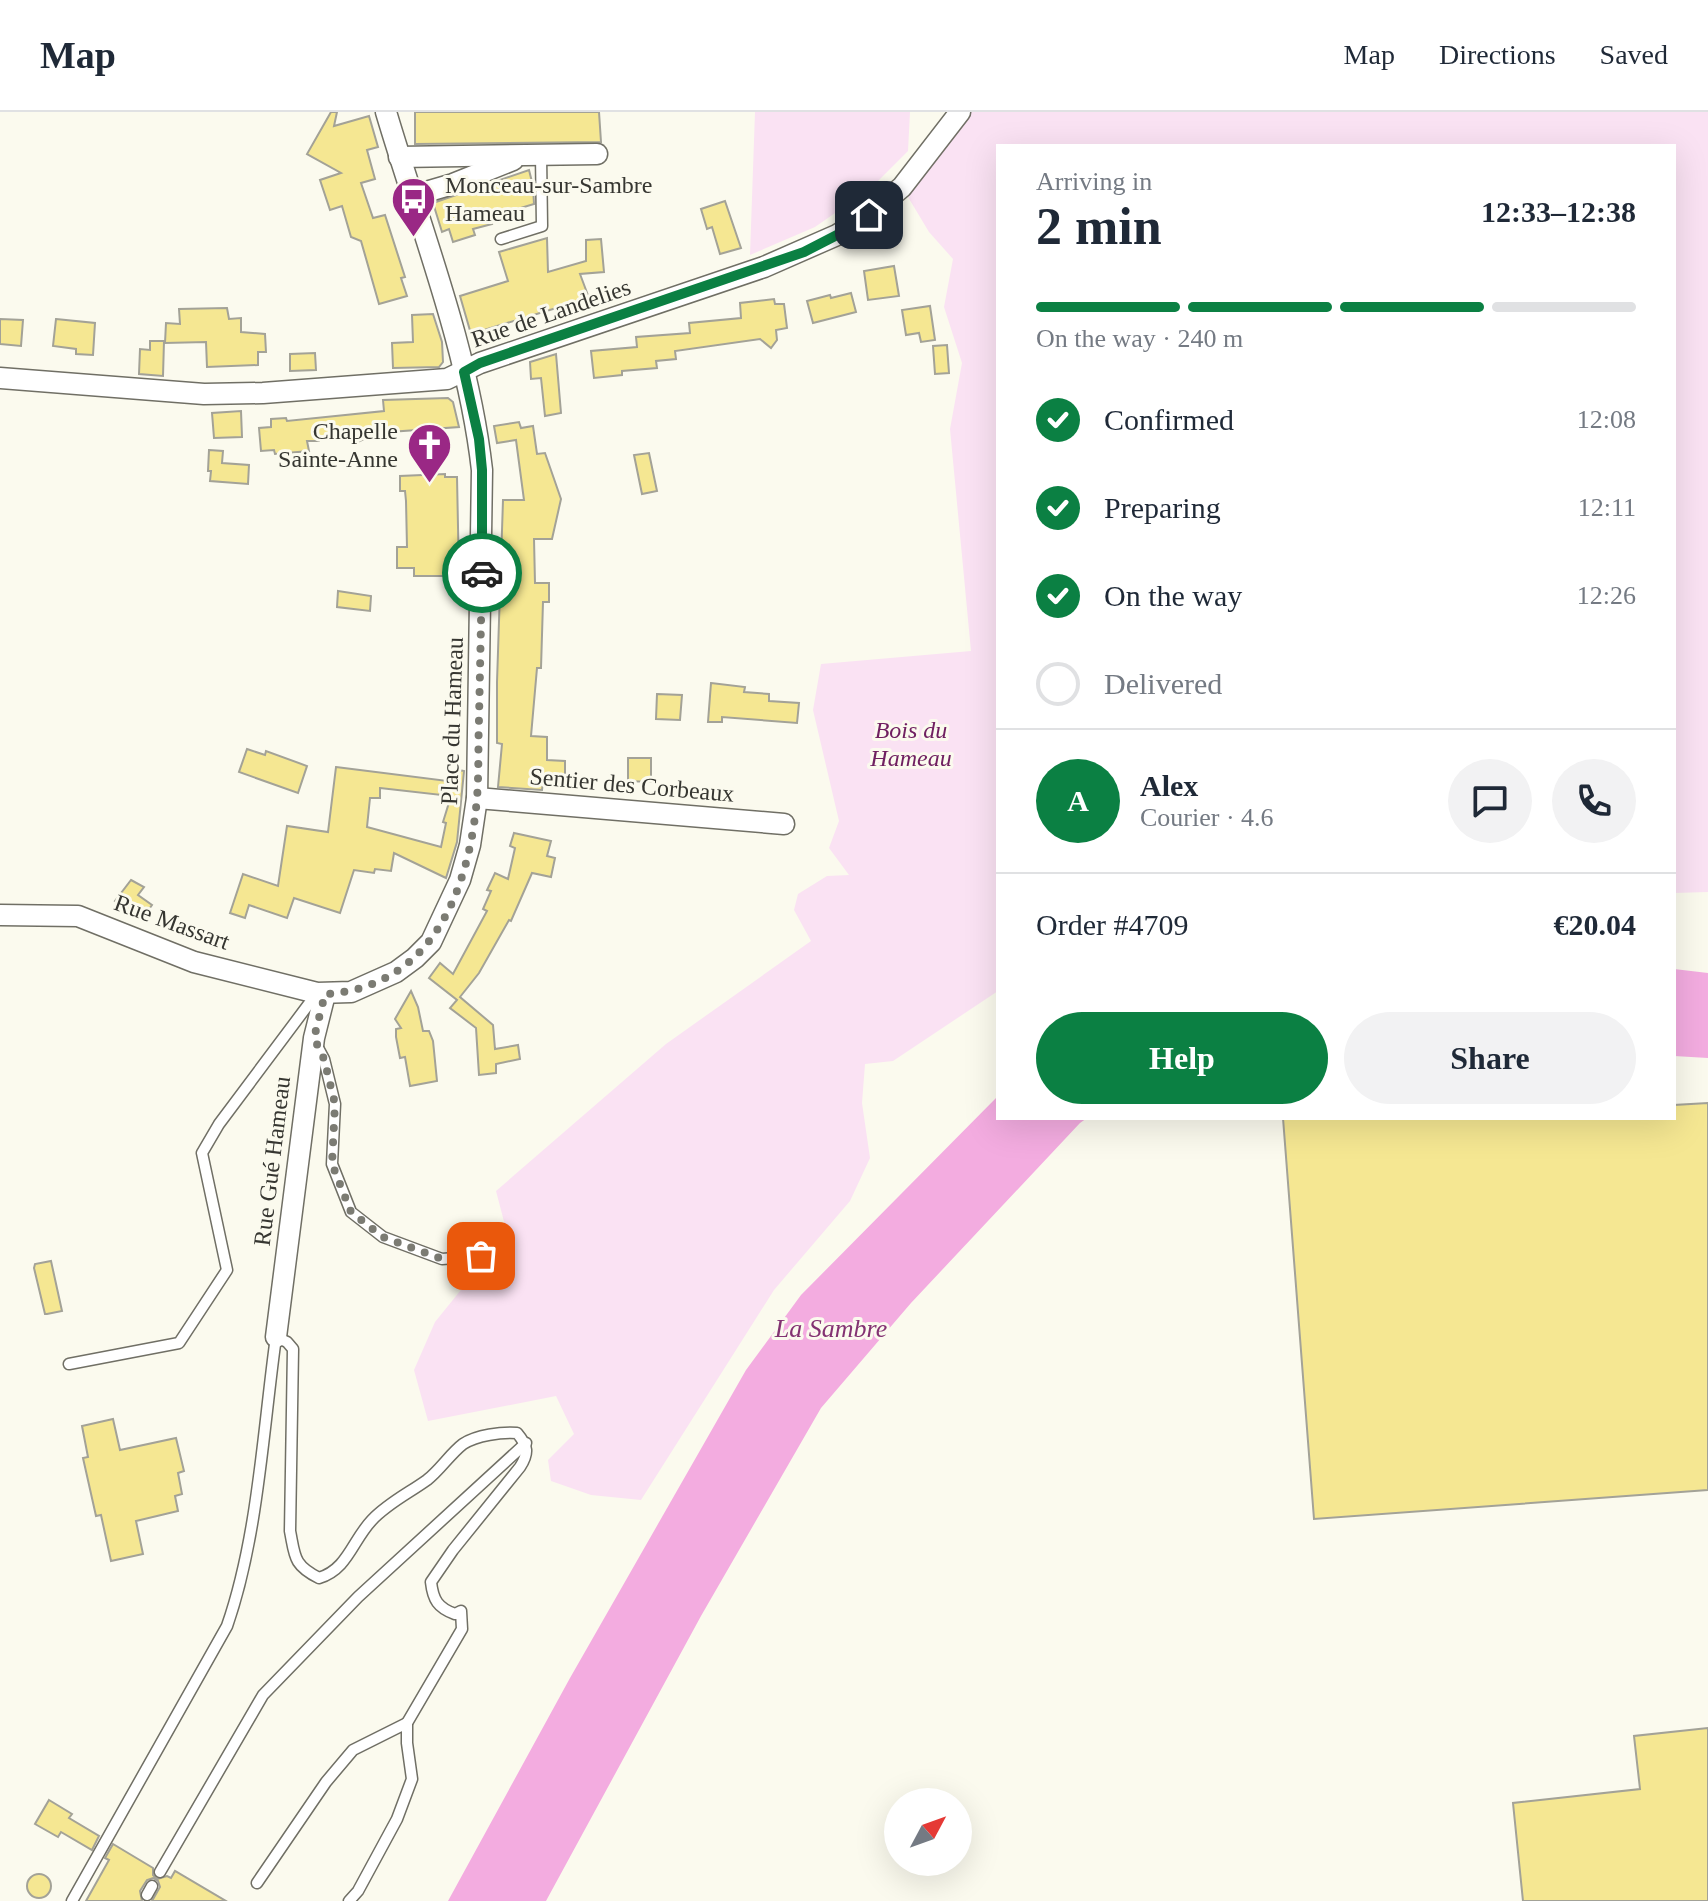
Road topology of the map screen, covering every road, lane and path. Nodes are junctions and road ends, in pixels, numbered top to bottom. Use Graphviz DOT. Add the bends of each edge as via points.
graph roads {
  1 [pos="386,112"];
  2 [pos="960,112"];
  3 [pos="597,154"];
  4 [pos="534,155"];
  5 [pos="399,157"];
  6 [pos="412,196"];
  7 [pos="501,239"];
  8 [pos="464,372"];
  9 [pos="0,378"];
  10 [pos="477,798"];
  11 [pos="784,824"];
  12 [pos="0,915"];
  13 [pos="321,993"];
  14 [pos="314,1038"];
  15 [pos="481,1256"];
  16 [pos="276,1337"];
  17 [pos="69,1364"];
  18 [pos="526,1443"];
  19 [pos="407,1723"];
  20 [pos="160,1872"];
  21 [pos="257,1883"];
  22 [pos="72,1901"];
  23 [pos="349,1901"];
  1 -- 5 [label="street, Place du Hameau"];
  2 -- 8 [label="street, Rue de Landelies" via="902,187 837,235 764,267"];
  3 -- 4 [label="street"];
  4 -- 5 [label="street"];
  4 -- 6 [label="street"];
  4 -- 7 [label="lane" via="542,226"];
  5 -- 6 [label="street, Place du Hameau"];
  6 -- 8 [label="street, Place du Hameau"];
  8 -- 9 [label="street, Rue de Landelies" via="420,382 204,394"];
  8 -- 10 [label="street, Place du Hameau" via="482,470"];
  10 -- 11 [label="street, Sentier des Corbeaux"];
  10 -- 13 [label="street, Place du Hameau" via="460,880 431,942 370,986"];
  12 -- 13 [label="street, Rue Massart" via="78,916 194,962"];
  13 -- 14 [label="street, Rue Gué Hameau"];
  13 -- 17 [label="lane" via="202,1153 227,1270 179,1343"];
  14 -- 15 [label="lane" via="335,1104 332,1164 351,1212 383,1237 442,1259"];
  14 -- 16 [label="street, Rue Gué Hameau"];
  16 -- 18 [label="lane" via="293,1349 290,1531 295,1560 319,1578 343,1565 372,1520 429,1478 464,1443 502,1432 517,1433"];
  16 -- 22 [label="lane" via="247,1551 227,1626"];
  18 -- 19 [label="lane" via="527,1456 520,1467 431,1582 442,1610 461,1611 462,1629"];
  18 -- 20 [label="lane" via="358,1597 263,1695"];
  19 -- 21 [label="lane" via="353,1750"];
  19 -- 23 [label="lane" via="412,1779 397,1819"];
}
